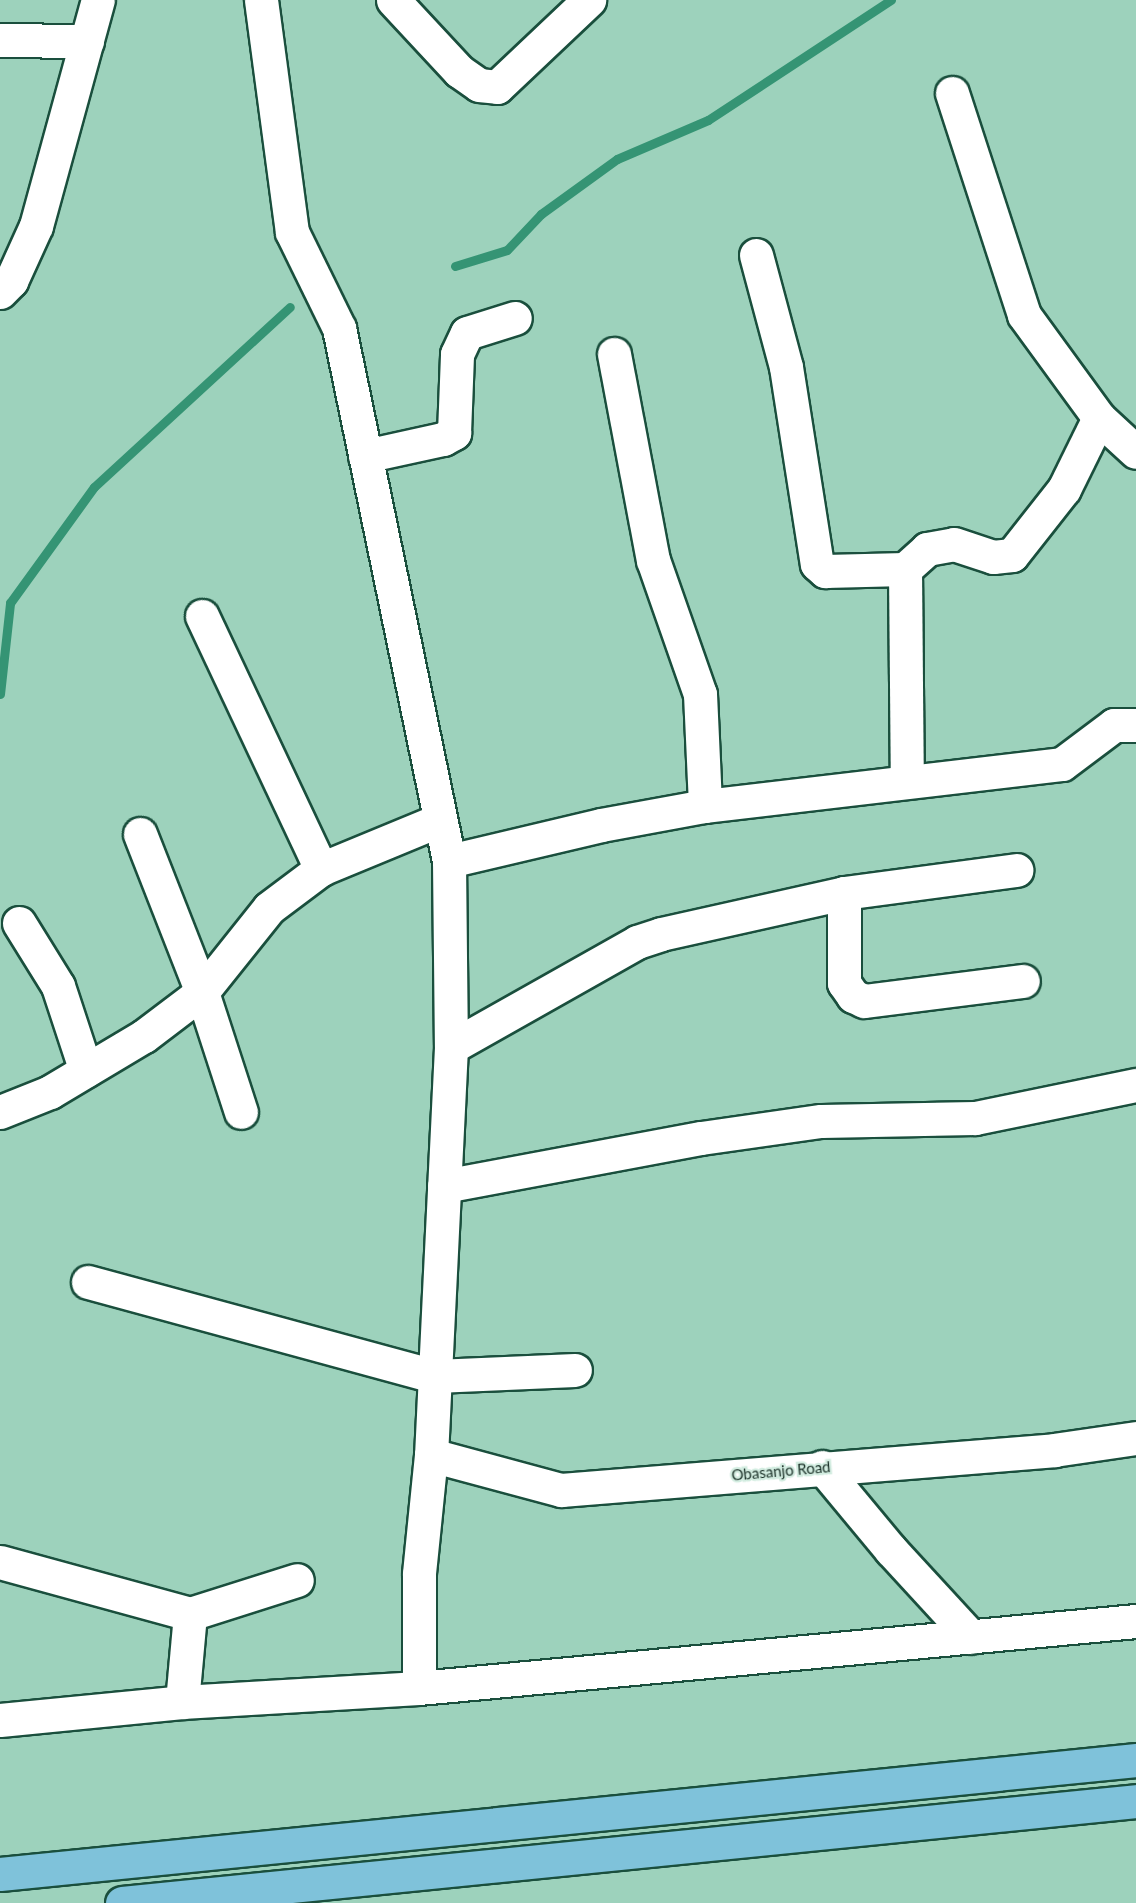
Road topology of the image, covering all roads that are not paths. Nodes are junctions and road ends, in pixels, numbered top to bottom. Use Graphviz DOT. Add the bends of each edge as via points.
graph roads {
  1 [pos="98,0"];
  2 [pos="261,0"];
  3 [pos="393,0"];
  4 [pos="589,0"];
  5 [pos="0,40"];
  6 [pos="87,41"];
  7 [pos="952,93"];
  8 [pos="756,255"];
  9 [pos="0,292"];
  10 [pos="514,318"];
  11 [pos="614,354"];
  12 [pos="1099,418"];
  13 [pos="1136,452"];
  14 [pos="365,456"];
  15 [pos="905,569"];
  16 [pos="202,616"];
  17 [pos="1136,725"];
  18 [pos="907,779"];
  19 [pos="705,806"];
  20 [pos="440,820"];
  21 [pos="140,834"];
  22 [pos="449,861"];
  23 [pos="321,869"];
  24 [pos="1016,870"];
  25 [pos="843,893"];
  26 [pos="19,923"];
  27 [pos="1023,981"];
  28 [pos="202,992"];
  29 [pos="452,1047"];
  30 [pos="86,1071"];
  31 [pos="1136,1085"];
  32 [pos="0,1112"];
  33 [pos="241,1112"];
  34 [pos="444,1186"];
  35 [pos="88,1282"];
  36 [pos="575,1370"];
  37 [pos="435,1376"];
  38 [pos="1136,1438"];
  39 [pos="430,1455"];
  40 [pos="822,1467"];
  41 [pos="0,1562"];
  42 [pos="297,1580"];
  43 [pos="190,1614"];
  44 [pos="1136,1621"];
  45 [pos="971,1637"];
  46 [pos="419,1688"];
  47 [pos="182,1702"];
  48 [pos="0,1720"];
  49 [pos="1136,1760"];
  50 [pos="1136,1801"];
  51 [pos="0,1874"];
  52 [pos="122,1903"];
  1 -- 6 [label="street"];
  2 -- 14 [label="street" via="292,232 339,328"];
  3 -- 4 [label="street" via="459,71 479,85 497,87"];
  5 -- 6 [label="street"];
  6 -- 9 [label="street" via="36,226 11,280"];
  7 -- 12 [label="street" via="1024,315"];
  8 -- 15 [label="street" via="786,367 817,564 825,571 837,573"];
  10 -- 14 [label="street" via="467,333 458,354 454,433 443,440"];
  11 -- 19 [label="street" via="653,560 700,694"];
  12 -- 13 [label="street"];
  12 -- 15 [label="street" via="1064,489 1012,555 993,557 954,544 927,549"];
  14 -- 20 [label="street"];
  15 -- 18 [label="street"];
  16 -- 23 [label="street"];
  17 -- 18 [label="street" via="1114,725 1062,764"];
  18 -- 19 [label="street"];
  19 -- 22 [label="street" via="601,825"];
  20 -- 22 [label="street"];
  20 -- 23 [label="street"];
  21 -- 28 [label="street"];
  22 -- 29 [label="street"];
  23 -- 28 [label="street" via="270,908"];
  24 -- 25 [label="street"];
  25 -- 27 [label="street" via="844,983 853,996 864,1001"];
  25 -- 29 [label="street" via="637,942"];
  26 -- 30 [label="street" via="58,986"];
  28 -- 30 [label="street" via="144,1036"];
  28 -- 33 [label="street"];
  29 -- 34 [label="street"];
  30 -- 32 [label="street" via="50,1092"];
  31 -- 34 [label="street" via="975,1118 821,1121 701,1138"];
  34 -- 37 [label="street"];
  35 -- 37 [label="street"];
  36 -- 37 [label="street"];
  37 -- 39 [label="street"];
  38 -- 40 [label="street, Obasanjo Road" via="1054,1450"];
  39 -- 40 [label="street, Obasanjo Road" via="561,1490"];
  39 -- 46 [label="street" via="419,1574"];
  40 -- 45 [label="street"];
  41 -- 43 [label="street"];
  42 -- 43 [label="street"];
  43 -- 47 [label="street"];
  44 -- 45 [label="street"];
  45 -- 46 [label="street"];
  46 -- 47 [label="street"];
  47 -- 48 [label="street"];
  49 -- 51 [label="main road"];
  50 -- 52 [label="main road"];
}
